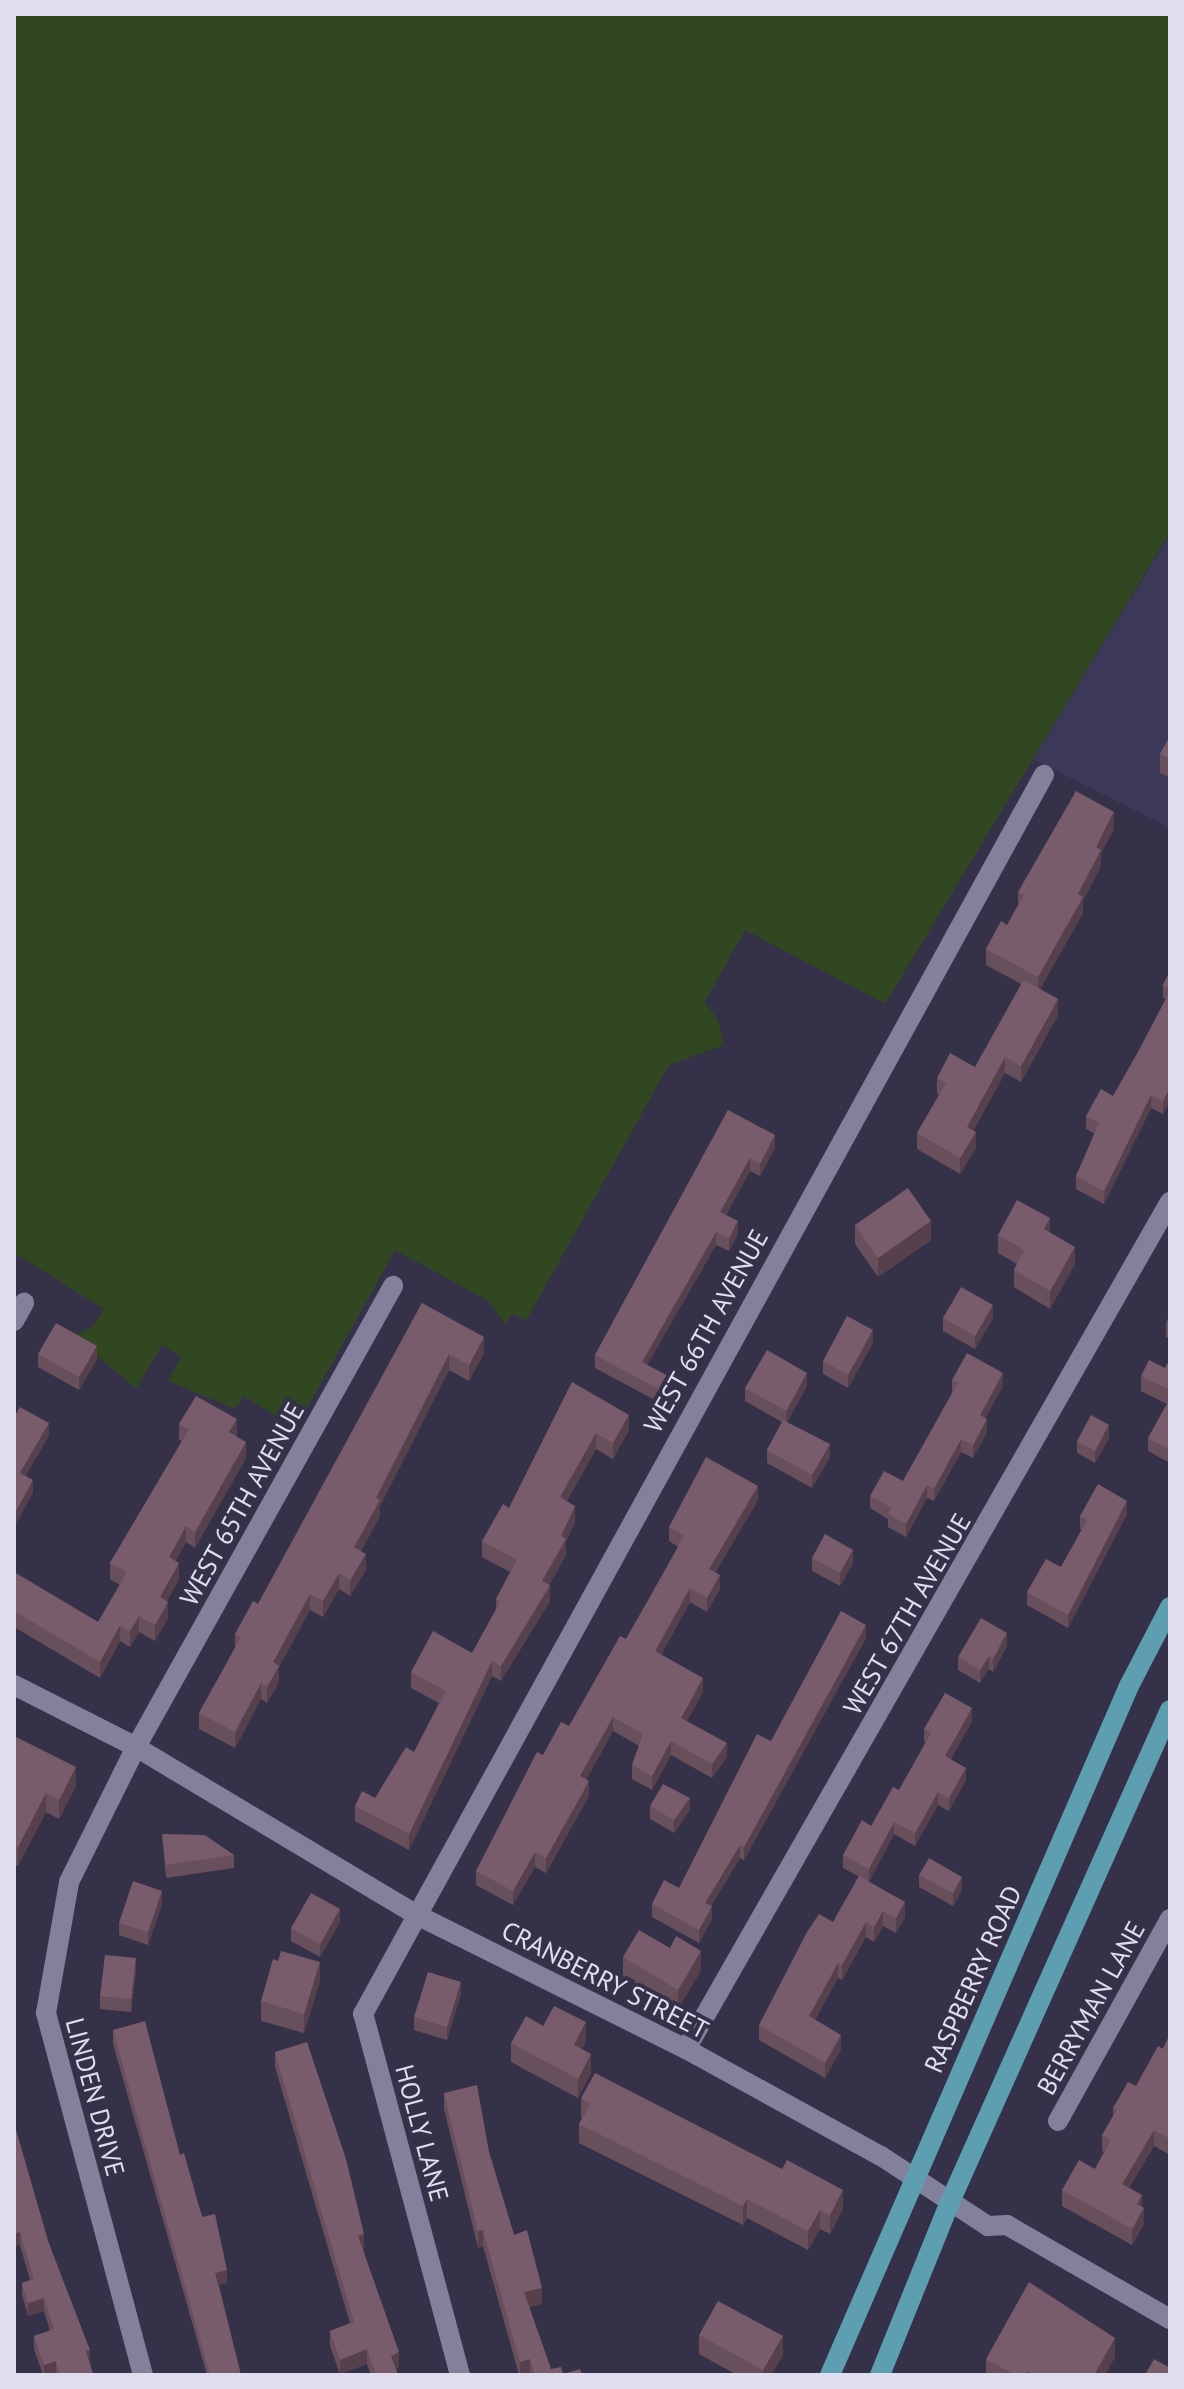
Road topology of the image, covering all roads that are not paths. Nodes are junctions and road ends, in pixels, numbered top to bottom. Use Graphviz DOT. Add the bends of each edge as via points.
graph roads {
  1 [pos="1044,775"];
  2 [pos="1170,1202"];
  3 [pos="393,1286"];
  4 [pos="1170,1607"];
  5 [pos="14,1685"];
  6 [pos="1170,1710"];
  7 [pos="136,1747"];
  8 [pos="417,1915"];
  9 [pos="1170,1919"];
  10 [pos="686,2049"];
  11 [pos="1058,2121"];
  12 [pos="915,2179"];
  13 [pos="949,2204"];
  14 [pos="1170,2319"];
  15 [pos="143,2375"];
  16 [pos="460,2375"];
  17 [pos="830,2375"];
  18 [pos="880,2375"];
  1 -- 8 [label="street, WEST 66TH AVENUE"];
  2 -- 10 [label="street, WEST 67TH AVENUE"];
  3 -- 7 [label="street, WEST 65TH AVENUE"];
  4 -- 12 [label="main road, RASPBERRY ROAD" via="1129,1686"];
  5 -- 7 [label="street, CRANBERRY STREET"];
  6 -- 13 [label="main road"];
  7 -- 8 [label="street, CRANBERRY STREET"];
  7 -- 15 [label="street, LINDEN DRIVE" via="69,1882 46,2013"];
  8 -- 10 [label="street, CRANBERRY STREET"];
  8 -- 16 [label="street, HOLLY LANE" via="363,2014"];
  9 -- 11 [label="street, BERRYMAN LANE"];
  10 -- 12 [label="street, CRANBERRY STREET"];
  12 -- 13 [label="street, CRANBERRY STREET"];
  12 -- 17 [label="main road, RASPBERRY ROAD"];
  13 -- 14 [label="street, CRANBERRY STREET" via="988,2226 1007,2225"];
  13 -- 18 [label="main road"];
}
